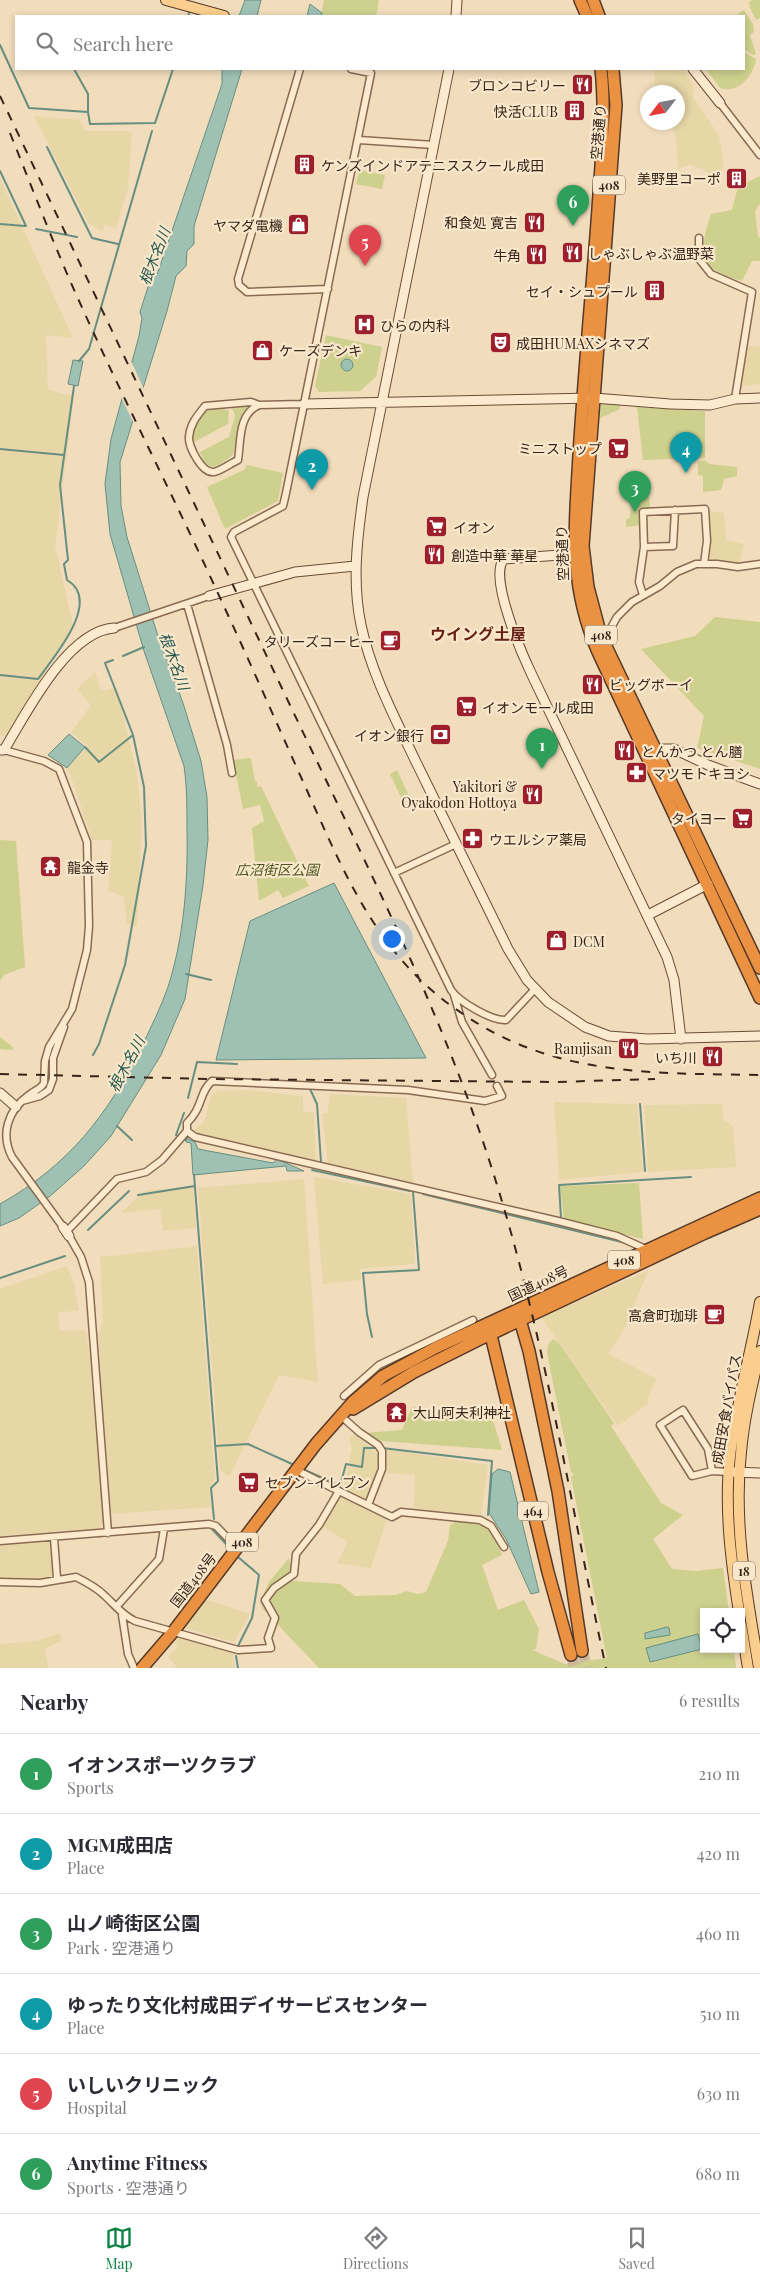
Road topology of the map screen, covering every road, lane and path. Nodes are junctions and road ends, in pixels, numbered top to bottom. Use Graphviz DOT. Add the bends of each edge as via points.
graph roads {
  1 [pos="166,0"];
  2 [pos="457,0"];
  3 [pos="580,0"];
  4 [pos="592,0"];
  5 [pos="220,15"];
  6 [pos="456,15"];
  7 [pos="587,15"];
  8 [pos="599,15"];
  9 [pos="300,70"];
  10 [pos="356,70"];
  11 [pos="449,70"];
  12 [pos="601,70"];
  13 [pos="613,70"];
  14 [pos="694,70"];
  15 [pos="720,103"];
  16 [pos="359,140"];
  17 [pos="434,145"];
  18 [pos="760,155"];
  19 [pos="699,238"];
  20 [pos="328,289"];
  21 [pos="588,398"];
  22 [pos="760,398"];
  23 [pos="735,399"];
  24 [pos="382,402"];
  25 [pos="304,404"];
  26 [pos="259,405"];
  27 [pos="675,510"];
  28 [pos="644,547"];
  29 [pos="574,554"];
  30 [pos="704,564"];
  31 [pos="760,564"];
  32 [pos="355,566"];
  33 [pos="251,583"];
  34 [pos="644,595"];
  35 [pos="209,596"];
  36 [pos="187,604"];
  37 [pos="114,628"];
  38 [pos="599,644"];
  39 [pos="2,750"];
  40 [pos="657,752"];
  41 [pos="646,757"];
  42 [pos="232,773"];
  43 [pos="760,784"];
  44 [pos="456,844"];
  45 [pos="394,873"];
  46 [pos="708,884"];
  47 [pos="648,915"];
  48 [pos="760,968"];
  49 [pos="535,989"];
  50 [pos="454,995"];
  51 [pos="760,998"];
  52 [pos="760,1036"];
  53 [pos="681,1039"];
  54 [pos="492,1075"];
  55 [pos="497,1086"];
  56 [pos="0,1094"];
  57 [pos="18,1104"];
  58 [pos="183,1136"];
  59 [pos="760,1198"];
  60 [pos="760,1210"];
  61 [pos="66,1231"];
  62 [pos="648,1250"];
  63 [pos="760,1302"];
  64 [pos="519,1315"];
  65 [pos="473,1320"];
  66 [pos="489,1329"];
  67 [pos="760,1352"];
  68 [pos="344,1396"];
  69 [pos="341,1416"];
  70 [pos="296,1470"];
  71 [pos="712,1471"];
  72 [pos="729,1472"];
  73 [pos="740,1473"];
  74 [pos="760,1474"];
  75 [pos="339,1491"];
  76 [pos="368,1505"];
  77 [pos="164,1529"];
  78 [pos="108,1533"];
  79 [pos="54,1538"];
  80 [pos="0,1541"];
  81 [pos="504,1547"];
  82 [pos="237,1548"];
  83 [pos="58,1578"];
  84 [pos="0,1582"];
  85 [pos="117,1606"];
  86 [pos="738,1608"];
  87 [pos="122,1615"];
  88 [pos="173,1632"];
  89 [pos="745,1650"];
  90 [pos="134,1668"];
  91 [pos="142,1668"];
  92 [pos="748,1668"];
  93 [pos="759,1668"];
  1 -- 5 [label="main road"];
  2 -- 6 [label="street"];
  3 -- 7 [label="highway"];
  4 -- 8 [label="highway"];
  9 -- 20 [label="street" via="238,279 239,285 247,292"];
  10 -- 16 [label="street" via="371,73"];
  11 -- 17 [label="street"];
  12 -- 21 [label="highway, 空港通り / 408" via="603,105"];
  13 -- 21 [label="highway, 空港通り / 408" via="615,118"];
  14 -- 15 [label="street"];
  15 -- 18 [label="street"];
  16 -- 17 [label="street"];
  16 -- 20 [label="street"];
  17 -- 24 [label="street"];
  19 -- 23 [label="street" via="699,259 712,274 752,292"];
  20 -- 25 [label="street"];
  21 -- 23 [label="street" via="678,404 710,404"];
  21 -- 24 [label="street"];
  21 -- 29 [label="highway, 空港通り / 408"];
  21 -- 38 [label="highway, 空港通り / 408" via="583,546"];
  22 -- 23 [label="street"];
  24 -- 25 [label="street"];
  24 -- 32 [label="street" via="362,497"];
  25 -- 26 [label="street"];
  25 -- 33 [label="street" via="283,506 234,532 231,537"];
  26 -- 26 [label="street" via="242,422 238,460 214,472 202,468 188,438 192,422 205,406 251,402"];
  27 -- 28 [label="street" via="672,546"];
  27 -- 28 [label="street" via="643,512"];
  27 -- 30 [label="street" via="705,509 707,541"];
  28 -- 34 [label="street" via="638,582"];
  29 -- 38 [label="highway, 空港通り / 408" via="581,601"];
  29 -- 47 [label="street" via="504,559 500,566 502,585 511,624 522,652"];
  30 -- 31 [label="street" via="738,567"];
  30 -- 34 [label="street" via="677,572"];
  32 -- 33 [label="street" via="295,572"];
  32 -- 44 [label="street" via="361,625 374,671"];
  33 -- 35 [label="street"];
  33 -- 45 [label="street"];
  34 -- 38 [label="street" via="617,617"];
  35 -- 36 [label="street"];
  36 -- 37 [label="street"];
  36 -- 42 [label="street" via="228,745"];
  37 -- 39 [label="street" via="89,637 62,659"];
  38 -- 40 [label="highway, 空港通り / 408"];
  38 -- 41 [label="highway, 空港通り / 408"];
  39 -- 57 [label="street" via="44,761 60,769 87,842 90,926 72,1009 46,1056 44,1082"];
  40 -- 41 [label="street"];
  40 -- 43 [label="street" via="674,748 708,765"];
  40 -- 48 [label="highway, 空港通り / 408"];
  41 -- 46 [label="highway, 空港通り / 408"];
  44 -- 45 [label="street"];
  44 -- 49 [label="street" via="508,950"];
  45 -- 50 [label="street"];
  46 -- 47 [label="street"];
  46 -- 51 [label="highway, 空港通り / 408"];
  47 -- 53 [label="street" via="671,967"];
  49 -- 50 [label="street" via="506,1020 498,1020"];
  49 -- 53 [label="street" via="567,1018 593,1030 623,1038"];
  50 -- 54 [label="street" via="462,1022"];
  52 -- 53 [label="street"];
  55 -- 58 [label="street" via="502,1096 485,1101 408,1090 215,1080 206,1087 199,1110 187,1123"];
  56 -- 57 [label="street"];
  57 -- 61 [label="street" via="8,1120 8,1150"];
  58 -- 61 [label="street" via="162,1160 146,1172 117,1179"];
  58 -- 62 [label="street" via="558,1221 617,1236"];
  59 -- 62 [label="highway, 国道408号 / 408"];
  60 -- 64 [label="highway, 国道408号"];
  61 -- 78 [label="street" via="81,1257 89,1282"];
  62 -- 64 [label="highway, 国道408号 / 408"];
  63 -- 72 [label="main road, 成田安食バイパス / 18" via="733,1432"];
  64 -- 66 [label="highway, 国道408号 / 408"];
  64 -- 66 [label="highway, 464" via="558,1491 578,1634 577,1653 566,1637 548,1572"];
  65 -- 68 [label="street" via="379,1365"];
  66 -- 69 [label="highway, 国道408号"];
  67 -- 73 [label="main road, 成田安食バイパス / 18" via="744,1428"];
  69 -- 70 [label="highway, 国道408号 / 408"];
  69 -- 76 [label="street" via="380,1448 382,1469"];
  70 -- 75 [label="street"];
  70 -- 82 [label="highway, 国道408号 / 408"];
  71 -- 71 [label="street" via="692,1476 660,1425 683,1410 708,1449"];
  71 -- 72 [label="street"];
  72 -- 73 [label="street"];
  72 -- 86 [label="main road, 成田安食バイパス / 18" via="730,1556"];
  73 -- 74 [label="street"];
  73 -- 93 [label="main road, 成田安食バイパス / 18" via="742,1553"];
  75 -- 76 [label="street"];
  75 -- 88 [label="street" via="319,1525 296,1554 294,1574 274,1588 265,1600 275,1618 268,1638 271,1648 238,1650"];
  76 -- 81 [label="street" via="392,1517 401,1512 480,1520 491,1526"];
  77 -- 78 [label="street"];
  77 -- 82 [label="street" via="209,1524 216,1526"];
  77 -- 85 [label="street" via="159,1559"];
  78 -- 79 [label="street"];
  79 -- 80 [label="street"];
  79 -- 83 [label="street"];
  82 -- 88 [label="highway, 国道408号 / 408"];
  83 -- 84 [label="street" via="48,1582"];
  83 -- 85 [label="street" via="76,1576"];
  85 -- 87 [label="street"];
  87 -- 88 [label="street"];
  87 -- 90 [label="street" via="128,1654"];
  88 -- 91 [label="highway, 国道408号 / 408"];
  89 -- 92 [label="main road"];
}
